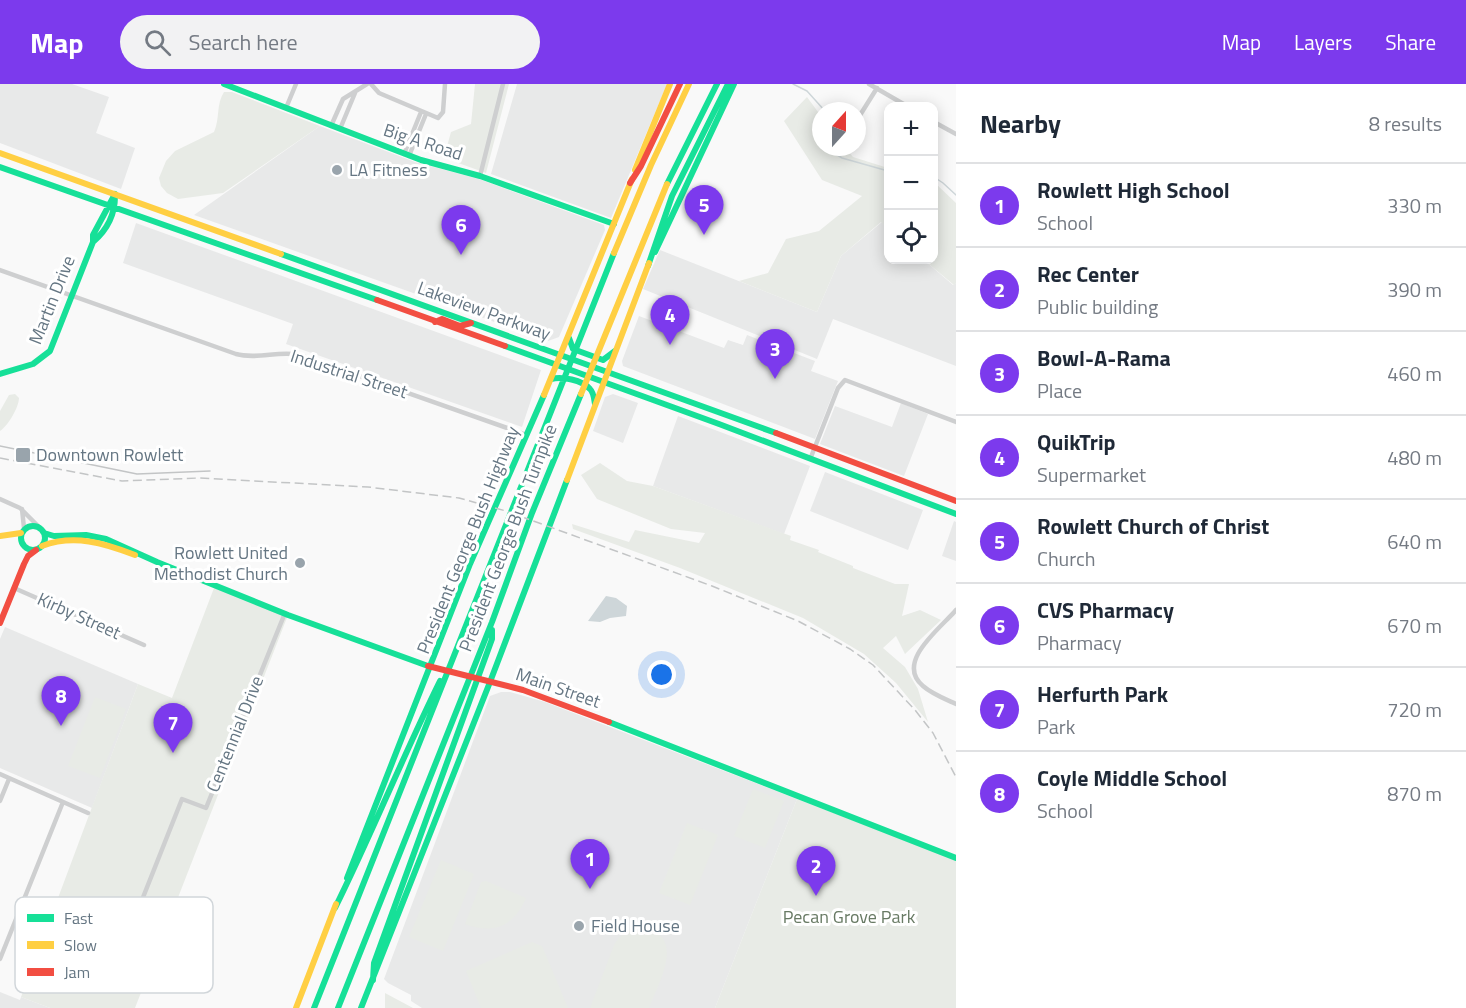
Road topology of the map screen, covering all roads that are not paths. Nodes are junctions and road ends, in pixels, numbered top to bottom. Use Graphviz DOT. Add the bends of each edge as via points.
graph roads {
  1 [pos="224,84"];
  2 [pos="296,84"];
  3 [pos="367,84"];
  4 [pos="371,84"];
  5 [pos="445,84"];
  6 [pos="503,84"];
  7 [pos="670,84"];
  8 [pos="680,84"];
  9 [pos="689,84"];
  10 [pos="717,84"];
  11 [pos="728,84"];
  12 [pos="734,84"];
  13 [pos="869,84"];
  14 [pos="877,88"];
  15 [pos="355,92"];
  16 [pos="900,102"];
  17 [pos="866,106"];
  18 [pos="286,108"];
  19 [pos="423,113"];
  20 [pos="938,125"];
  21 [pos="331,126"];
  22 [pos="340,129"];
  23 [pos="956,134"];
  24 [pos="2,154"];
  25 [pos="407,155"];
  26 [pos="0,166"];
  27 [pos="480,176"];
  28 [pos="630,183"];
  29 [pos="115,194"];
  30 [pos="112,207"];
  31 [pos="614,224"];
  32 [pos="260,246"];
  33 [pos="256,258"];
  34 [pos="648,266"];
  35 [pos="0,270"];
  36 [pos="378,289"];
  37 [pos="72,295"];
  38 [pos="374,300"];
  39 [pos="435,322"];
  40 [pos="471,323"];
  41 [pos="572,328"];
  42 [pos="617,348"];
  43 [pos="563,356"];
  44 [pos="559,366"];
  45 [pos="608,372"];
  46 [pos="0,374"];
  47 [pos="551,379"];
  48 [pos="604,383"];
  49 [pos="595,405"];
  50 [pos="712,408"];
  51 [pos="708,420"];
  52 [pos="956,422"];
  53 [pos="527,435"];
  54 [pos="815,447"];
  55 [pos="811,457"];
  56 [pos="0,499"];
  57 [pos="956,501"];
  58 [pos="22,509"];
  59 [pos="956,514"];
  60 [pos="39,527"];
  61 [pos="23,531"];
  62 [pos="44,533"];
  63 [pos="0,536"];
  64 [pos="22,543"];
  65 [pos="42,546"];
  66 [pos="36,550"];
  67 [pos="147,558"];
  68 [pos="21,570"];
  69 [pos="14,588"];
  70 [pos="956,610"];
  71 [pos="285,613"];
  72 [pos="492,622"];
  73 [pos="0,623"];
  74 [pos="144,645"];
  75 [pos="435,668"];
  76 [pos="447,673"];
  77 [pos="486,681"];
  78 [pos="956,704"];
  79 [pos="0,774"];
  80 [pos="9,778"];
  81 [pos="0,801"];
  82 [pos="63,802"];
  83 [pos="88,813"];
  84 [pos="956,858"];
  85 [pos="25,897"];
  86 [pos="143,897"];
  87 [pos="335,908"];
  88 [pos="15,922"];
  89 [pos="0,959"];
  90 [pos="373,980"];
  91 [pos="296,1008"];
  92 [pos="314,1008"];
  93 [pos="338,1008"];
  94 [pos="361,1008"];
  1 -- 18 [label="main road, Big A Road"];
  2 -- 18 [label="street"];
  3 -- 15 [label="street"];
  4 -- 19 [label="street" via="376,92"];
  5 -- 19 [label="street" via="442,115 438,118"];
  6 -- 27 [label="street"];
  7 -- 28 [label="main road, President George Bush Highway"];
  8 -- 28 [label="main road"];
  9 -- 76 [label="main road, President George Bush Turnpike" via="621,235"];
  10 -- 72 [label="main road, President George Bush Turnpike" via="667,183 532,513"];
  11 -- 34 [label="main road" via="655,234"];
  12 -- 34 [label="main road"];
  13 -- 14 [label="street"];
  14 -- 16 [label="street"];
  14 -- 17 [label="street"];
  15 -- 21 [label="street" via="341,101"];
  15 -- 22 [label="street"];
  18 -- 21 [label="main road, Big A Road"];
  19 -- 25 [label="street"];
  20 -- 23 [label="street"];
  21 -- 22 [label="main road, Big A Road"];
  22 -- 25 [label="main road, Big A Road"];
  24 -- 26 [label="main road"];
  24 -- 29 [label="main road, Lakeview Parkway"];
  25 -- 27 [label="main road, Big A Road"];
  26 -- 30 [label="main road, Lakeview Parkway"];
  27 -- 31 [label="main road, Big A Road"];
  28 -- 31 [label="main road, President George Bush Highway"];
  29 -- 30 [label="main road, Martin Drive"];
  29 -- 32 [label="main road, Lakeview Parkway"];
  30 -- 33 [label="main road, Lakeview Parkway"];
  30 -- 37 [label="main road, Martin Drive"];
  31 -- 41 [label="main road, President George Bush Highway"];
  32 -- 33 [label="main road"];
  32 -- 36 [label="main road, Lakeview Parkway"];
  33 -- 38 [label="main road, Lakeview Parkway"];
  34 -- 42 [label="main road"];
  35 -- 37 [label="street, Industrial Street"];
  36 -- 38 [label="main road"];
  36 -- 40 [label="main road, Lakeview Parkway"];
  37 -- 46 [label="main road, Martin Drive" via="49,354 33,365"];
  37 -- 53 [label="street, Industrial Street" via="236,354 300,355"];
  38 -- 39 [label="main road, Lakeview Parkway"];
  39 -- 40 [label="main road" via="442,319 460,326"];
  39 -- 44 [label="main road, Lakeview Parkway"];
  40 -- 43 [label="main road, Lakeview Parkway"];
  41 -- 42 [label="main road" via="569,342 573,349 603,360"];
  41 -- 43 [label="main road, President George Bush Highway"];
  42 -- 45 [label="main road"];
  43 -- 44 [label="main road, President George Bush Highway"];
  43 -- 45 [label="main road, Lakeview Parkway"];
  44 -- 47 [label="main road, President George Bush Highway"];
  44 -- 48 [label="main road, Lakeview Parkway"];
  45 -- 48 [label="main road"];
  45 -- 50 [label="main road, Lakeview Parkway"];
  47 -- 49 [label="main road" via="559,376 588,387"];
  47 -- 53 [label="main road, President George Bush Highway"];
  48 -- 49 [label="main road"];
  48 -- 51 [label="main road, Lakeview Parkway"];
  49 -- 77 [label="main road"];
  50 -- 51 [label="main road"];
  50 -- 54 [label="main road, Lakeview Parkway"];
  51 -- 55 [label="main road, Lakeview Parkway"];
  52 -- 54 [label="street" via="845,380 838,388"];
  53 -- 75 [label="main road, President George Bush Highway" via="470,564"];
  54 -- 55 [label="street"];
  54 -- 57 [label="main road, Lakeview Parkway"];
  55 -- 59 [label="main road, Lakeview Parkway"];
  56 -- 58 [label="street"];
  58 -- 60 [label="street"];
  58 -- 61 [label="street"];
  60 -- 61 [label="main road" via="31,525"];
  60 -- 62 [label="main road"];
  61 -- 63 [label="main road"];
  61 -- 64 [label="main road"];
  62 -- 65 [label="main road"];
  62 -- 67 [label="main road, Main Street" via="97,537"];
  63 -- 64 [label="main road"];
  64 -- 66 [label="main road" via="29,550"];
  64 -- 68 [label="main road"];
  65 -- 66 [label="main road, Main Street"];
  65 -- 67 [label="main road, Main Street" via="54,540 81,540"];
  66 -- 68 [label="main road, Main Street"];
  67 -- 71 [label="main road, Main Street"];
  68 -- 69 [label="main road"];
  69 -- 73 [label="main road"];
  69 -- 74 [label="street, Kirby Street"];
  70 -- 78 [label="street" via="923,645 914,668 921,685"];
  71 -- 75 [label="main road, Main Street"];
  71 -- 86 [label="street, Centennial Drive" via="206,808 182,799"];
  72 -- 90 [label="main road" via="492,639 387,924 374,963"];
  72 -- 93 [label="main road, President George Bush Turnpike"];
  75 -- 77 [label="main road, Main Street"];
  75 -- 87 [label="main road, President George Bush Highway"];
  76 -- 87 [label="main road" via="438,683 406,750"];
  76 -- 92 [label="main road, President George Bush Turnpike"];
  77 -- 84 [label="main road, Main Street" via="566,705"];
  77 -- 90 [label="main road"];
  79 -- 80 [label="street"];
  80 -- 81 [label="street"];
  80 -- 82 [label="street"];
  82 -- 83 [label="street"];
  82 -- 85 [label="street"];
  87 -- 91 [label="main road, President George Bush Highway"];
  88 -- 89 [label="street"];
  90 -- 94 [label="main road"];
}
